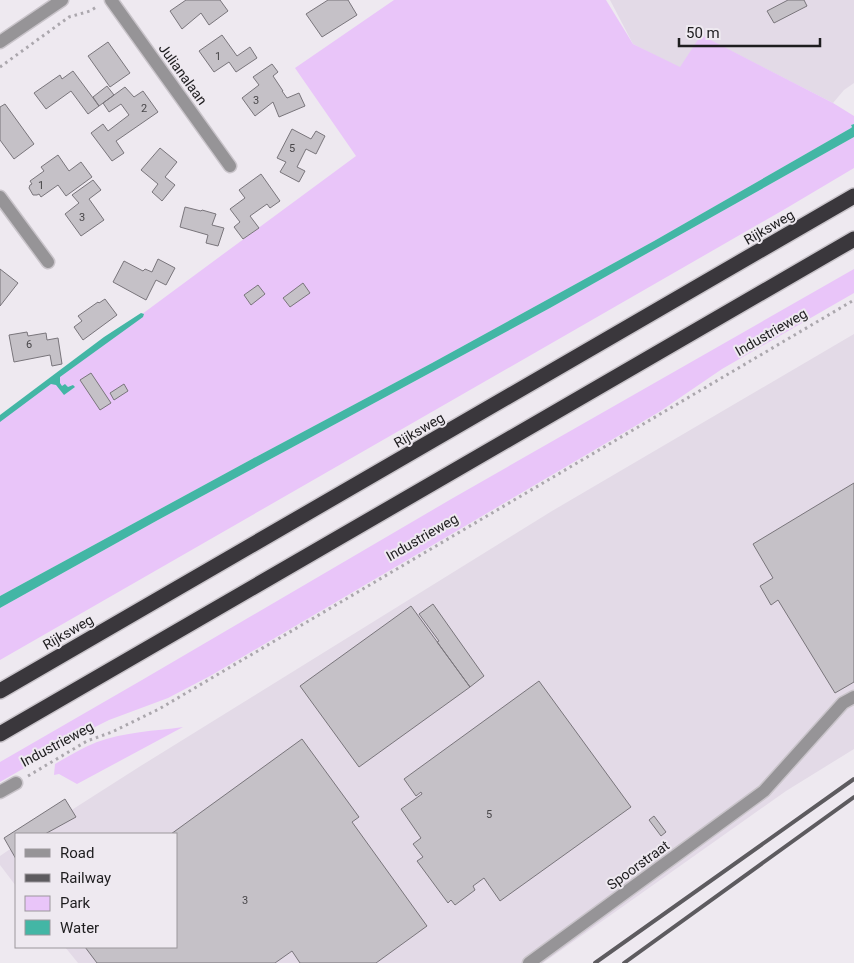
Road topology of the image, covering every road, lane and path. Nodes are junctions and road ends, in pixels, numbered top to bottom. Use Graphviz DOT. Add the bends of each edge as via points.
graph roads {
  1 [pos="62,0"];
  2 [pos="106,2"];
  3 [pos="0,42"];
  4 [pos="0,67"];
  5 [pos="230,166"];
  6 [pos="854,196"];
  7 [pos="0,197"];
  8 [pos="854,239"];
  9 [pos="48,262"];
  10 [pos="854,300"];
  11 [pos="0,691"];
  12 [pos="854,697"];
  13 [pos="0,734"];
  14 [pos="16,782"];
  15 [pos="0,792"];
  16 [pos="529,963"];
  1 -- 3 [label="street"];
  2 -- 4 [label="path" via="69,17"];
  2 -- 5 [label="street, Julianalaan"];
  6 -- 11 [label="highway, Rijksweg"];
  7 -- 9 [label="street"];
  8 -- 13 [label="highway"];
  10 -- 14 [label="path, Industrieweg" via="159,709 87,741"];
  12 -- 16 [label="street, Spoorstraat" via="843,703 764,791"];
  14 -- 15 [label="street, Industrieweg"];
}
